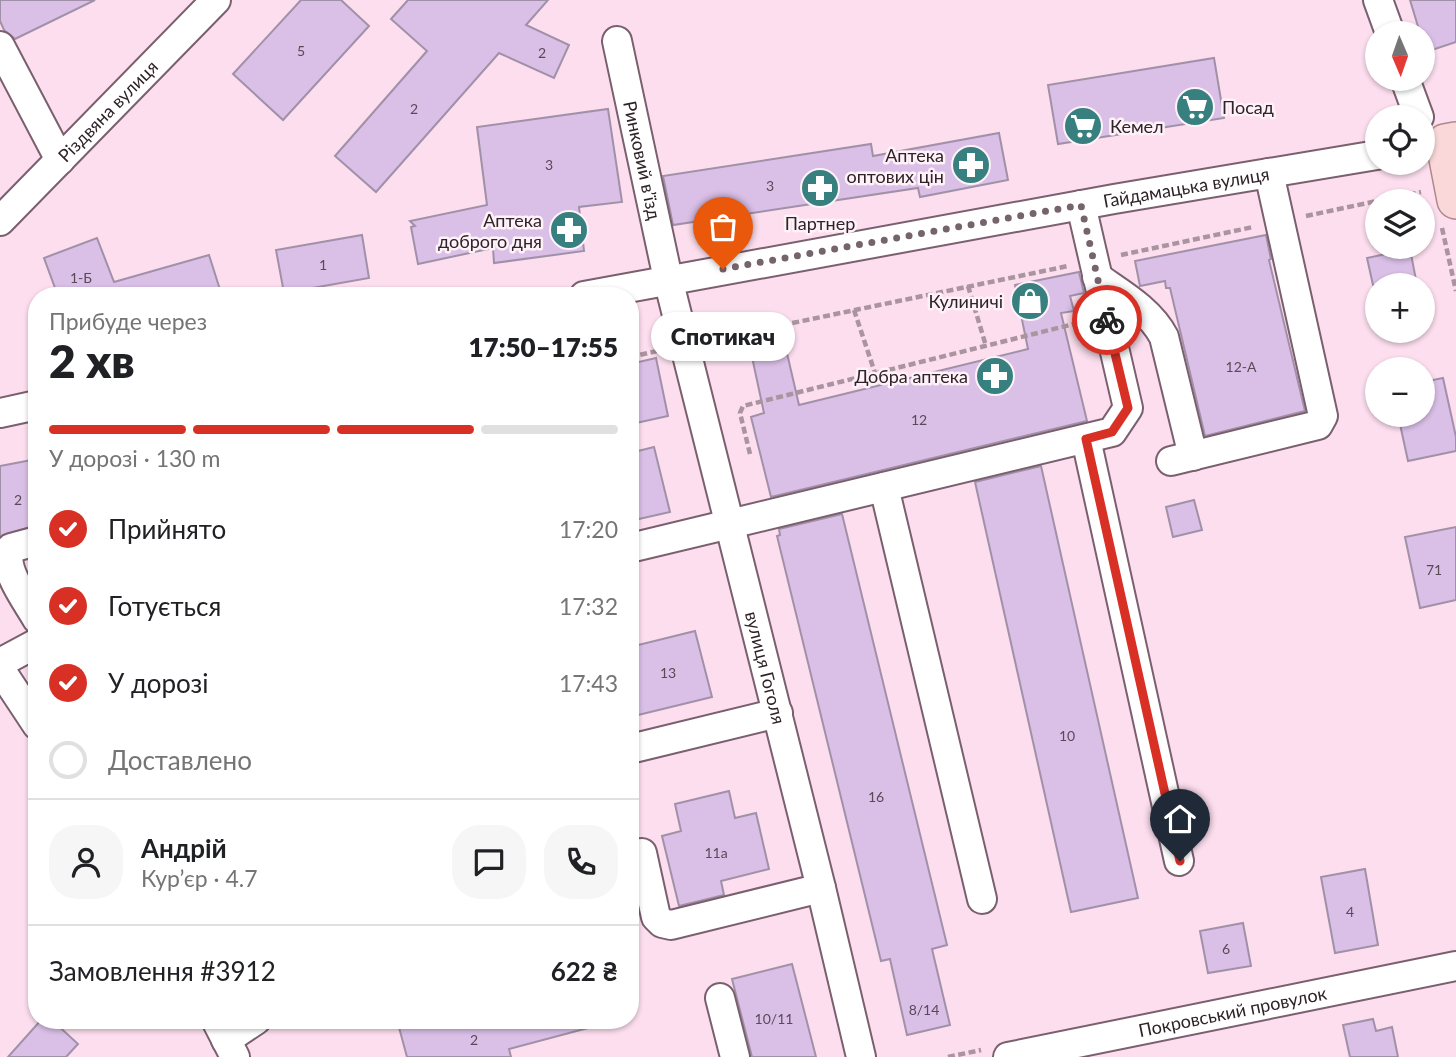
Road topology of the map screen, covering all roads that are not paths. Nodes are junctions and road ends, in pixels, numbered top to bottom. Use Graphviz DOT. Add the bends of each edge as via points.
graph roads {
  1 [pos="216,0"];
  2 [pos="1378,0"];
  3 [pos="1386,21"];
  4 [pos="617,41"];
  5 [pos="0,46"];
  6 [pos="1435,141"];
  7 [pos="1365,157"];
  8 [pos="60,160"];
  9 [pos="1269,173"];
  10 [pos="1448,192"];
  11 [pos="1081,205"];
  12 [pos="0,221"];
  13 [pos="1087,270"];
  14 [pos="668,279"];
  15 [pos="628,287"];
  16 [pos="28,407"];
  17 [pos="0,413"];
  18 [pos="1086,439"];
  19 [pos="884,487"];
  20 [pos="730,525"];
  21 [pos="28,543"];
  22 [pos="639,546"];
  23 [pos="28,603"];
  24 [pos="28,648"];
  25 [pos="0,663"];
  26 [pos="0,669"];
  27 [pos="28,711"];
  28 [pos="778,713"];
  29 [pos="639,747"];
  30 [pos="642,853"];
  31 [pos="1180,861"];
  32 [pos="821,888"];
  33 [pos="982,899"];
  34 [pos="1456,966"];
  35 [pos="720,998"];
  36 [pos="1111,1023"];
  37 [pos="242,1029"];
  38 [pos="226,1039"];
  39 [pos="735,1057"];
  40 [pos="862,1057"];
  41 [pos="1009,1057"];
  42 [pos="1119,1057"];
  1 -- 8 [label="street, Різдвяна вулиця"];
  2 -- 3 [label="street"];
  4 -- 14 [label="street, Ринковий в’їзд"];
  5 -- 8 [label="street"];
  6 -- 10 [label="main road"];
  7 -- 9 [label="street, Гайдамацька вулиця"];
  8 -- 12 [label="street, Різдвяна вулиця"];
  9 -- 11 [label="street, Гайдамацька вулиця"];
  9 -- 13 [label="street" via="1324,416 1318,425 1182,459 1164,337 1158,325"];
  11 -- 13 [label="street"];
  11 -- 14 [label="street, Гайдамацька вулиця"];
  13 -- 18 [label="street" via="1106,316 1128,408 1112,432"];
  14 -- 15 [label="street, Гайдамацька вулиця"];
  14 -- 20 [label="street, вулиця Гоголя"];
  16 -- 17 [label="street"];
  18 -- 19 [label="street"];
  18 -- 31 [label="street"];
  19 -- 20 [label="street"];
  19 -- 33 [label="street"];
  20 -- 22 [label="street"];
  20 -- 28 [label="street, вулиця Гоголя"];
  21 -- 23 [label="street" via="11,548 7,561"];
  24 -- 25 [label="street"];
  26 -- 27 [label="street"];
  28 -- 29 [label="street"];
  28 -- 32 [label="street, вулиця Гоголя"];
  30 -- 32 [label="street" via="656,918 671,925"];
  32 -- 40 [label="street, вулиця Гоголя"];
  34 -- 41 [label="street, Покровський провулок"];
  35 -- 39 [label="street"];
  36 -- 42 [label="street"];
  37 -- 38 [label="street"];
}
